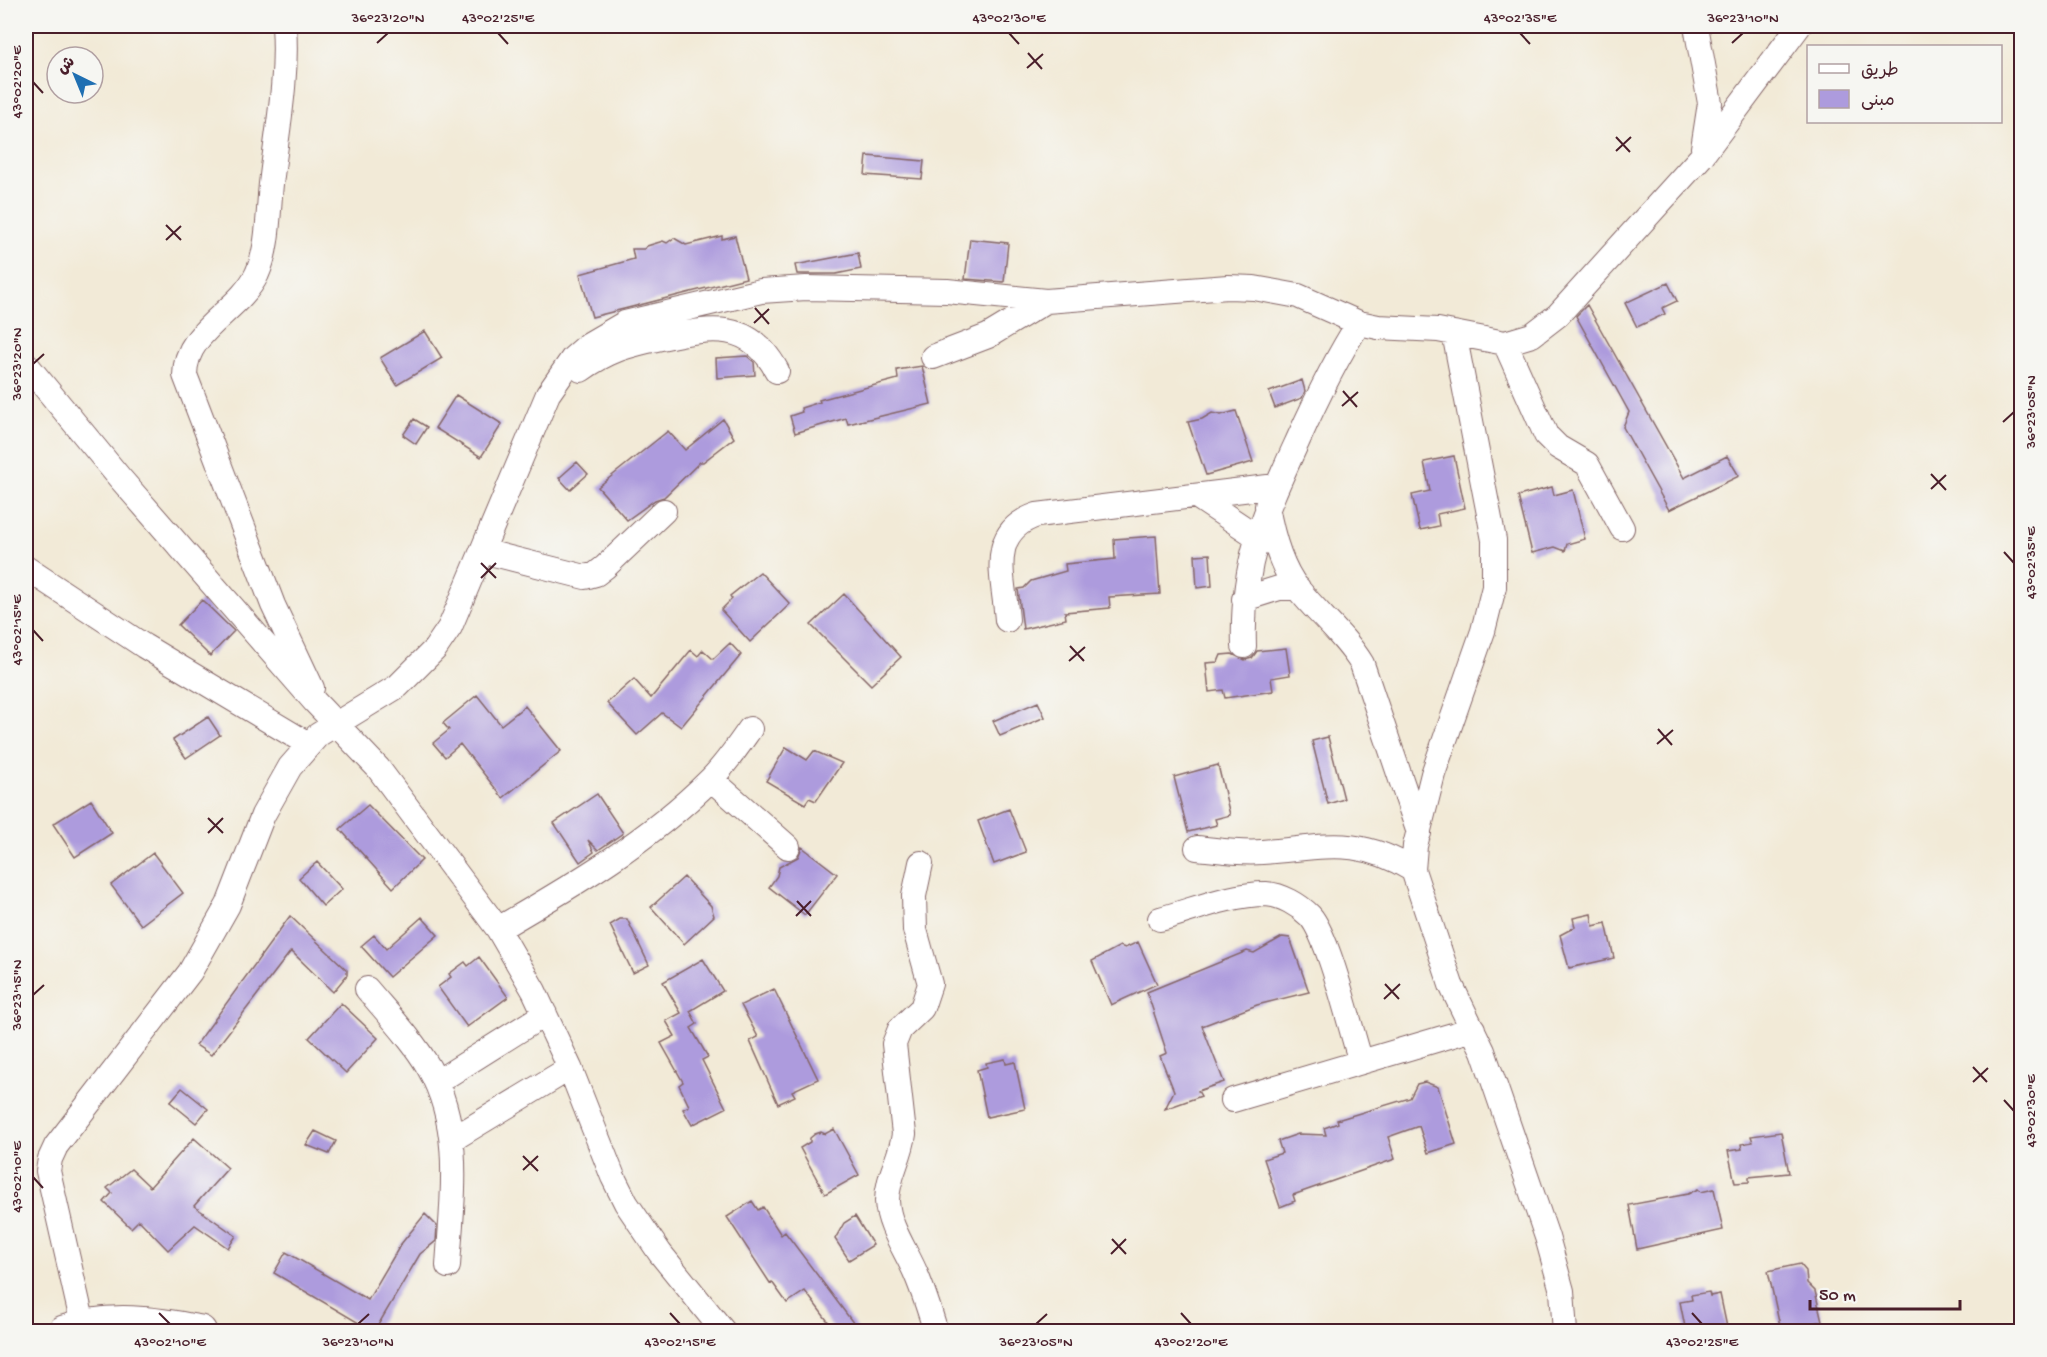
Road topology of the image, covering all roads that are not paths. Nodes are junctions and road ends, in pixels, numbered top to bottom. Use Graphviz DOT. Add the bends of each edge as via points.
graph roads {
  1 [pos="284,26"];
  2 [pos="1696,26"];
  3 [pos="1799,26"];
  4 [pos="1701,157"];
  5 [pos="1046,301"];
  6 [pos="1359,323"];
  7 [pos="1454,333"];
  8 [pos="1504,343"];
  9 [pos="933,357"];
  10 [pos="26,364"];
  11 [pos="777,371"];
  12 [pos="548,394"];
  13 [pos="1196,496"];
  14 [pos="1272,496"];
  15 [pos="664,511"];
  16 [pos="1622,528"];
  17 [pos="1256,536"];
  18 [pos="482,551"];
  19 [pos="26,568"];
  20 [pos="1298,588"];
  21 [pos="1244,599"];
  22 [pos="1008,620"];
  23 [pos="1244,646"];
  24 [pos="315,702"];
  25 [pos="336,722"];
  26 [pos="750,729"];
  27 [pos="308,744"];
  28 [pos="711,779"];
  29 [pos="1419,834"];
  30 [pos="788,847"];
  31 [pos="1197,848"];
  32 [pos="921,862"];
  33 [pos="1413,870"];
  34 [pos="1160,919"];
  35 [pos="498,929"];
  36 [pos="367,989"];
  37 [pos="545,1014"];
  38 [pos="1473,1029"];
  39 [pos="1361,1062"];
  40 [pos="570,1068"];
  41 [pos="436,1082"];
  42 [pos="1233,1100"];
  43 [pos="453,1139"];
  44 [pos="448,1266"];
  45 [pos="74,1328"];
  46 [pos="201,1332"];
  47 [pos="724,1332"];
  48 [pos="936,1332"];
  49 [pos="1565,1332"];
  1 -- 24 [label="street" via="285,63 262,260 245,294 192,345 185,375 273,605 309,679"];
  2 -- 4 [label="street" via="1710,103"];
  3 -- 4 [label="street"];
  4 -- 8 [label="street" via="1558,315 1532,335"];
  5 -- 6 [label="street" via="1254,288 1298,296"];
  5 -- 9 [label="street" via="988,336"];
  5 -- 12 [label="street" via="936,290 806,288 743,294 645,316 616,328 573,358"];
  6 -- 7 [label="street"];
  6 -- 14 [label="street" via="1328,375"];
  7 -- 8 [label="street"];
  7 -- 29 [label="street" via="1496,564 1490,610 1439,751"];
  8 -- 16 [label="street" via="1546,435 1587,464"];
  10 -- 24 [label="street"];
  11 -- 12 [label="street" via="753,341 730,331 708,329 610,351"];
  12 -- 18 [label="street"];
  13 -- 14 [label="street"];
  13 -- 17 [label="street"];
  13 -- 22 [label="street" via="1024,519 1005,538 1001,551"];
  14 -- 17 [label="street"];
  14 -- 20 [label="street" via="1278,551"];
  15 -- 18 [label="street" via="605,567 585,577"];
  17 -- 21 [label="street"];
  18 -- 25 [label="street" via="450,627 435,649 378,702"];
  19 -- 27 [label="street" via="144,646"];
  20 -- 21 [label="street" via="1279,588"];
  20 -- 29 [label="street" via="1352,647 1362,664"];
  21 -- 23 [label="street"];
  24 -- 25 [label="street"];
  25 -- 27 [label="street"];
  25 -- 35 [label="street" via="378,768"];
  26 -- 28 [label="street"];
  27 -- 45 [label="street" via="271,800 228,905 190,972 50,1158 48,1171"];
  28 -- 30 [label="street"];
  28 -- 35 [label="street" via="644,836 572,886"];
  29 -- 33 [label="street"];
  31 -- 33 [label="street" via="1259,852 1346,844 1384,854"];
  32 -- 48 [label="street" via="914,896 915,930 930,984 922,1008 900,1029 894,1044 904,1134 887,1203"];
  33 -- 38 [label="street" via="1451,985"];
  34 -- 39 [label="street" via="1244,896 1268,894 1292,902 1311,917 1323,939"];
  35 -- 37 [label="street"];
  36 -- 41 [label="street" via="419,1053"];
  37 -- 40 [label="street"];
  37 -- 41 [label="street"];
  38 -- 39 [label="street"];
  38 -- 49 [label="street" via="1556,1264"];
  39 -- 42 [label="street"];
  40 -- 43 [label="street"];
  40 -- 47 [label="street" via="626,1203 660,1253"];
  41 -- 43 [label="street"];
  43 -- 44 [label="street"];
  45 -- 46 [label="street" via="147,1322"];
}
